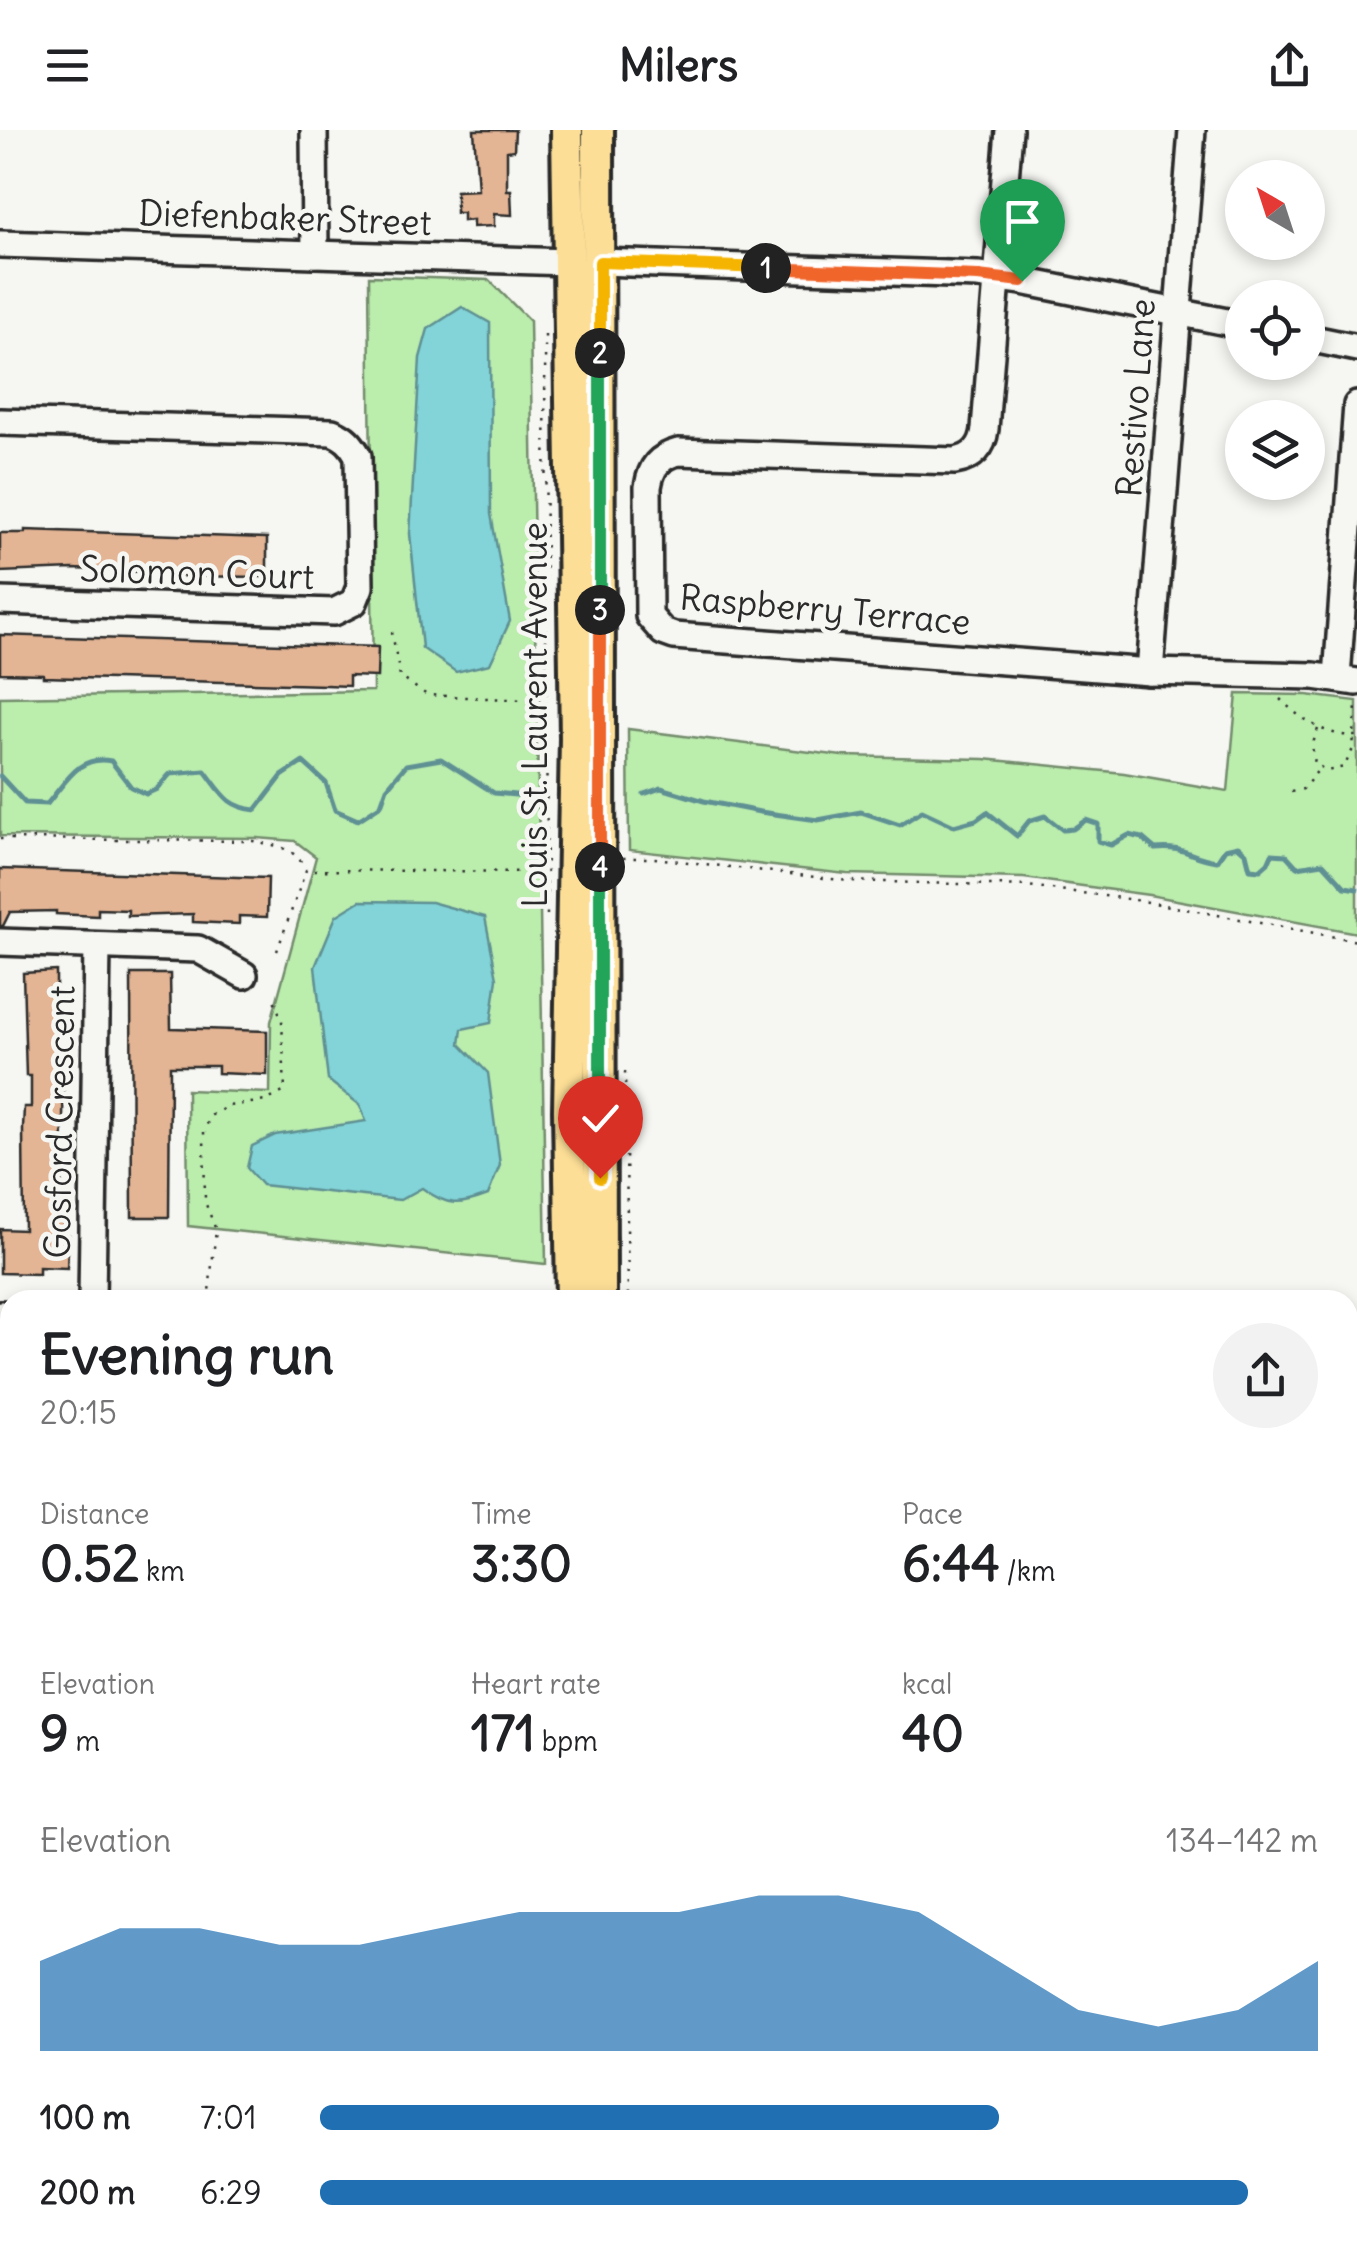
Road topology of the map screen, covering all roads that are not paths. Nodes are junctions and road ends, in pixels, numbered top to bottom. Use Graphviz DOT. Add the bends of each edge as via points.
graph roads {
  1 [pos="314,130"];
  2 [pos="567,130"];
  3 [pos="598,130"];
  4 [pos="1009,130"];
  5 [pos="1192,130"];
  6 [pos="0,244"];
  7 [pos="315,254"];
  8 [pos="568,262"];
  9 [pos="600,262"];
  10 [pos="997,277"];
  11 [pos="1178,312"];
  12 [pos="1225,322"];
  13 [pos="1325,341"];
  14 [pos="1357,348"];
  15 [pos="1357,405"];
  16 [pos="0,422"];
  17 [pos="0,602"];
  18 [pos="1150,672"];
  19 [pos="1347,680"];
  20 [pos="0,942"];
  21 [pos="98,946"];
  22 [pos="244,975"];
  23 [pos="92,1290"];
  24 [pos="572,1290"];
  25 [pos="600,1290"];
  1 -- 7 [label="street"];
  2 -- 8 [label="main road, Louis St. Laurent Avenue"];
  3 -- 9 [label="main road, Louis St. Laurent Avenue"];
  4 -- 10 [label="street"];
  5 -- 11 [label="street, Restivo Lane"];
  6 -- 7 [label="street, Diefenbaker Street"];
  7 -- 8 [label="street, Diefenbaker Street"];
  8 -- 24 [label="main road, Louis St. Laurent Avenue" via="576,738"];
  9 -- 10 [label="street"];
  9 -- 25 [label="main road, Louis St. Laurent Avenue"];
  10 -- 11 [label="street"];
  10 -- 18 [label="street, Raspberry Terrace" via="984,438 974,453 956,461 666,455 648,487 649,616 674,636"];
  11 -- 12 [label="street"];
  11 -- 18 [label="street, Restivo Lane"];
  13 -- 14 [label="street"];
  15 -- 19 [label="street"];
  16 -- 17 [label="street, Solomon Court" via="343,436 358,456 360,587 354,602 334,612"];
  18 -- 19 [label="street, Raspberry Terrace"];
  20 -- 21 [label="street"];
  21 -- 22 [label="street" via="198,949"];
  21 -- 23 [label="street, Gosford Crescent"];
}
